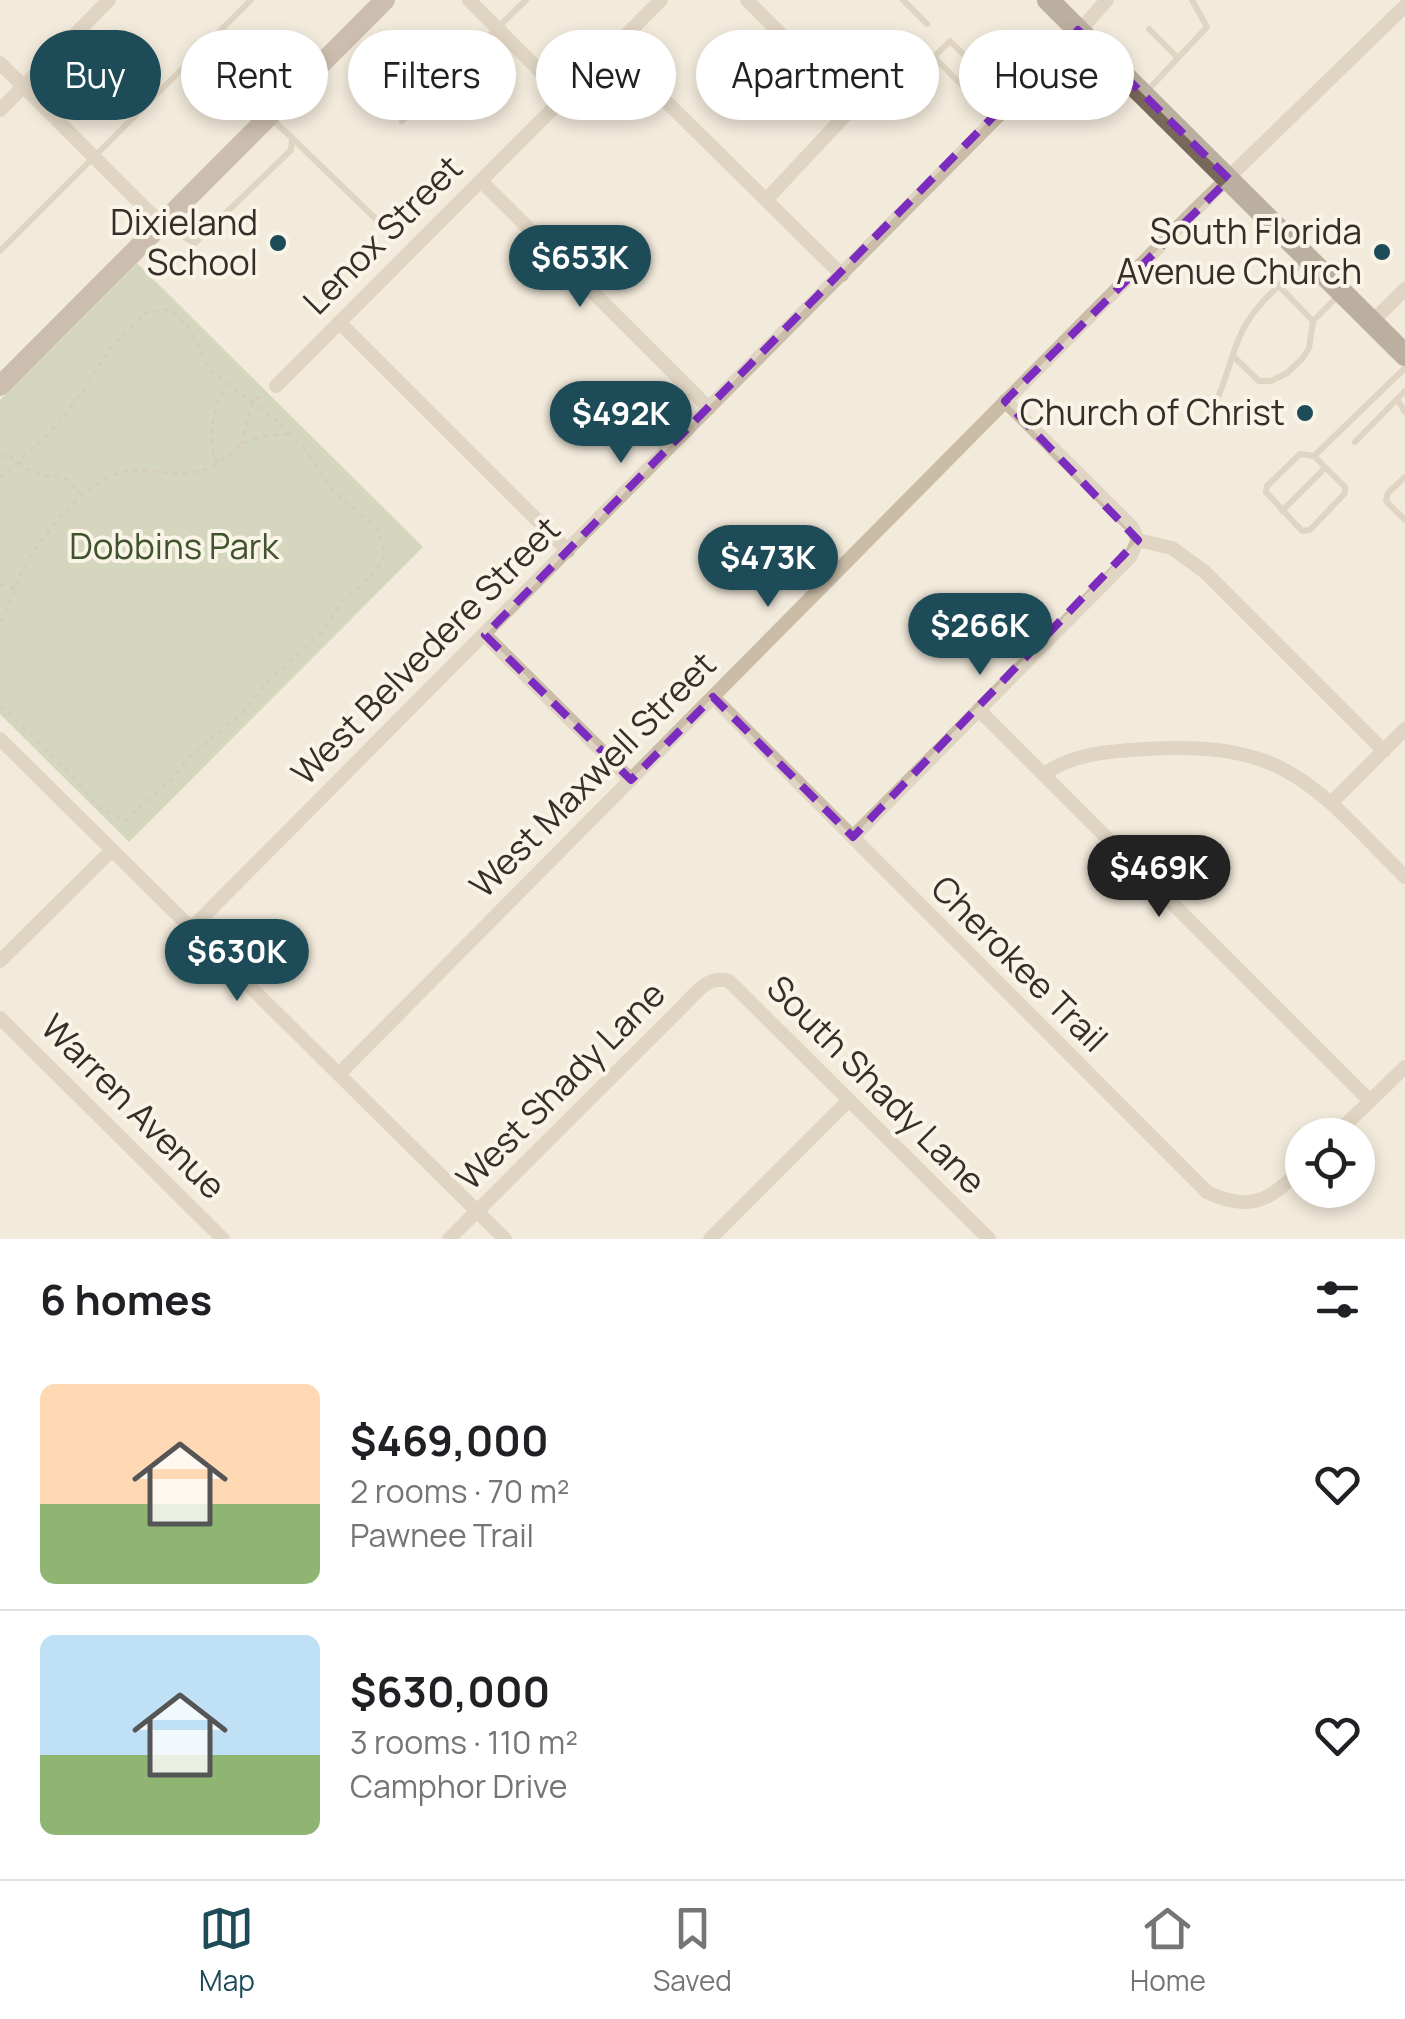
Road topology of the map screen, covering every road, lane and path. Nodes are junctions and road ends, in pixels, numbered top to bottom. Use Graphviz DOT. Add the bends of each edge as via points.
graph roads {
  1 [pos="109,0"];
  2 [pos="251,0"];
  3 [pos="385,0"];
  4 [pos="469,0"];
  5 [pos="526,0"];
  6 [pos="662,0"];
  7 [pos="747,0"];
  8 [pos="903,0"];
  9 [pos="1048,0"];
  10 [pos="1107,0"];
  11 [pos="1192,0"];
  12 [pos="1405,6"];
  13 [pos="927,24"];
  14 [pos="496,27"];
  15 [pos="1148,29"];
  16 [pos="631,30"];
  17 [pos="1078,30"];
  18 [pos="959,50"];
  19 [pos="328,57"];
  20 [pos="1178,58"];
  21 [pos="0,63"];
  22 [pos="536,67"];
  23 [pos="959,82"];
  24 [pos="1134,85"];
  25 [pos="23,86"];
  26 [pos="1144,95"];
  27 [pos="0,110"];
  28 [pos="676,112"];
  29 [pos="266,120"];
  30 [pos="274,120"];
  31 [pos="541,120"];
  32 [pos="994,120"];
  33 [pos="402,121"];
  34 [pos="292,138"];
  35 [pos="95,157"];
  36 [pos="480,180"];
  37 [pos="1229,180"];
  38 [pos="766,200"];
  39 [pos="378,222"];
  40 [pos="161,224"];
  41 [pos="0,251"];
  42 [pos="1307,258"];
  43 [pos="842,274"];
  44 [pos="1279,286"];
  45 [pos="1405,289"];
  46 [pos="1342,292"];
  47 [pos="1313,321"];
  48 [pos="338,322"];
  49 [pos="1372,322"];
  50 [pos="1405,354"];
  51 [pos="1233,356"];
  52 [pos="1405,368"];
  53 [pos="228,384"];
  54 [pos="0,386"];
  55 [pos="276,386"];
  56 [pos="1405,391"];
  57 [pos="1397,399"];
  58 [pos="253,400"];
  59 [pos="1005,401"];
  60 [pos="263,408"];
  61 [pos="709,408"];
  62 [pos="1211,411"];
  63 [pos="1405,412"];
  64 [pos="290,434"];
  65 [pos="1355,442"];
  66 [pos="240,448"];
  67 [pos="0,456"];
  68 [pos="1314,456"];
  69 [pos="20,462"];
  70 [pos="218,465"];
  71 [pos="1325,468"];
  72 [pos="1405,476"];
  73 [pos="0,478"];
  74 [pos="82,496"];
  75 [pos="1282,511"];
  76 [pos="1405,520"];
  77 [pos="1138,540"];
  78 [pos="568,551"];
  79 [pos="0,584"];
  80 [pos="17,590"];
  81 [pos="0,622"];
  82 [pos="484,634"];
  83 [pos="714,697"];
  84 [pos="0,705"];
  85 [pos="979,710"];
  86 [pos="1405,729"];
  87 [pos="0,739"];
  88 [pos="1384,751"];
  89 [pos="1044,774"];
  90 [pos="631,780"];
  91 [pos="1332,802"];
  92 [pos="853,837"];
  93 [pos="112,850"];
  94 [pos="1405,876"];
  95 [pos="192,928"];
  96 [pos="0,962"];
  97 [pos="718,978"];
  98 [pos="0,1018"];
  99 [pos="1405,1068"];
  100 [pos="338,1074"];
  101 [pos="849,1100"];
  102 [pos="1369,1100"];
  103 [pos="1352,1118"];
  104 [pos="1285,1184"];
  105 [pos="477,1212"];
  106 [pos="979,1236"];
  107 [pos="224,1239"];
  108 [pos="449,1239"];
  109 [pos="505,1239"];
  110 [pos="710,1239"];
  1 -- 25 [label="street"];
  2 -- 35 [label="lane"];
  3 -- 19 [label="street"];
  4 -- 14 [label="street"];
  5 -- 14 [label="lane"];
  6 -- 16 [label="street, Lenox Street"];
  7 -- 38 [label="street" via="854,107"];
  8 -- 13 [label="lane"];
  9 -- 17 [label="main road"];
  10 -- 17 [label="street, West Belvedere Street"];
  11 -- 20 [label="lane" via="1207,27"];
  12 -- 37 [label="street, West Maxwell Street"];
  14 -- 22 [label="street"];
  14 -- 33 [label="lane"];
  15 -- 20 [label="lane"];
  18 -- 23 [label="lane" via="950,41 934,57"];
  20 -- 26 [label="lane"];
  21 -- 25 [label="street"];
  24 -- 26 [label="main road"];
  25 -- 27 [label="street"];
  25 -- 35 [label="street"];
  26 -- 37 [label="main road"];
  28 -- 38 [label="street"];
  29 -- 40 [label="street"];
  30 -- 34 [label="lane"];
  31 -- 36 [label="street, Lenox Street"];
  32 -- 43 [label="street, West Belvedere Street"];
  34 -- 39 [label="lane"];
  34 -- 40 [label="lane" via="292,150 195,243"];
  35 -- 40 [label="street"];
  35 -- 41 [label="lane"];
  36 -- 48 [label="street, Lenox Street"];
  36 -- 61 [label="street"];
  37 -- 42 [label="main road"];
  37 -- 59 [label="street, West Maxwell Street"];
  38 -- 43 [label="street"];
  40 -- 54 [label="street"];
  42 -- 44 [label="lane"];
  42 -- 46 [label="main road"];
  43 -- 61 [label="street, West Belvedere Street"];
  44 -- 47 [label="lane"];
  44 -- 51 [label="lane" via="1242,332"];
  45 -- 49 [label="street"];
  46 -- 47 [label="lane"];
  46 -- 49 [label="main road"];
  47 -- 51 [label="lane" via="1309,348 1271,381 1259,381"];
  48 -- 55 [label="street, Lenox Street"];
  48 -- 78 [label="street"];
  49 -- 50 [label="main road"];
  51 -- 62 [label="lane"];
  52 -- 68 [label="lane"];
  53 -- 58 [label="path"];
  53 -- 69 [label="path" via="208,366 180,315 171,309 146,312 112,344 51,432"];
  53 -- 70 [label="path" via="218,398 212,441"];
  56 -- 57 [label="lane"];
  57 -- 63 [label="lane"];
  57 -- 65 [label="lane"];
  58 -- 60 [label="path"];
  58 -- 60 [label="path" via="271,391"];
  58 -- 66 [label="path"];
  59 -- 77 [label="street"];
  59 -- 83 [label="street, West Maxwell Street"];
  60 -- 64 [label="path"];
  61 -- 78 [label="street, West Belvedere Street"];
  64 -- 66 [label="path"];
  64 -- 84 [label="path" via="331,489 379,532 385,554 320,634 241,714 120,822"];
  66 -- 70 [label="path"];
  67 -- 69 [label="path"];
  68 -- 71 [label="lane"];
  68 -- 75 [label="lane" via="1300,454 1267,486 1268,498"];
  69 -- 73 [label="path"];
  69 -- 74 [label="path" via="34,473 67,479"];
  70 -- 74 [label="path" via="183,474 114,474"];
  71 -- 75 [label="lane"];
  71 -- 75 [label="lane" via="1345,493 1310,530 1302,531"];
  72 -- 76 [label="lane" via="1386,501"];
  74 -- 80 [label="path" via="30,559"];
  77 -- 85 [label="street" via="1130,557"];
  77 -- 88 [label="street" via="1172,548 1204,572"];
  78 -- 82 [label="street, West Belvedere Street"];
  79 -- 80 [label="path"];
  80 -- 81 [label="path"];
  82 -- 90 [label="street"];
  82 -- 95 [label="street, West Belvedere Street"];
  83 -- 90 [label="street, West Maxwell Street"];
  83 -- 92 [label="street, Cherokee Trail"];
  85 -- 89 [label="street"];
  85 -- 92 [label="street"];
  86 -- 88 [label="street"];
  87 -- 93 [label="street"];
  88 -- 91 [label="street"];
  89 -- 91 [label="street" via="1064,760 1192,746 1268,761"];
  89 -- 102 [label="street"];
  90 -- 100 [label="street, West Maxwell Street"];
  91 -- 94 [label="street"];
  92 -- 104 [label="street, Cherokee Trail" via="1207,1192 1251,1203"];
  93 -- 95 [label="street"];
  93 -- 96 [label="street"];
  95 -- 100 [label="street"];
  97 -- 101 [label="street, South Shady Lane" via="729,981"];
  97 -- 105 [label="street, West Shady Lane"];
  98 -- 107 [label="street, Warren Avenue"];
  99 -- 102 [label="street"];
  100 -- 105 [label="street"];
  101 -- 106 [label="street, South Shady Lane"];
  101 -- 110 [label="street"];
  102 -- 103 [label="street"];
  105 -- 108 [label="street, West Shady Lane"];
  105 -- 109 [label="street"];
}
